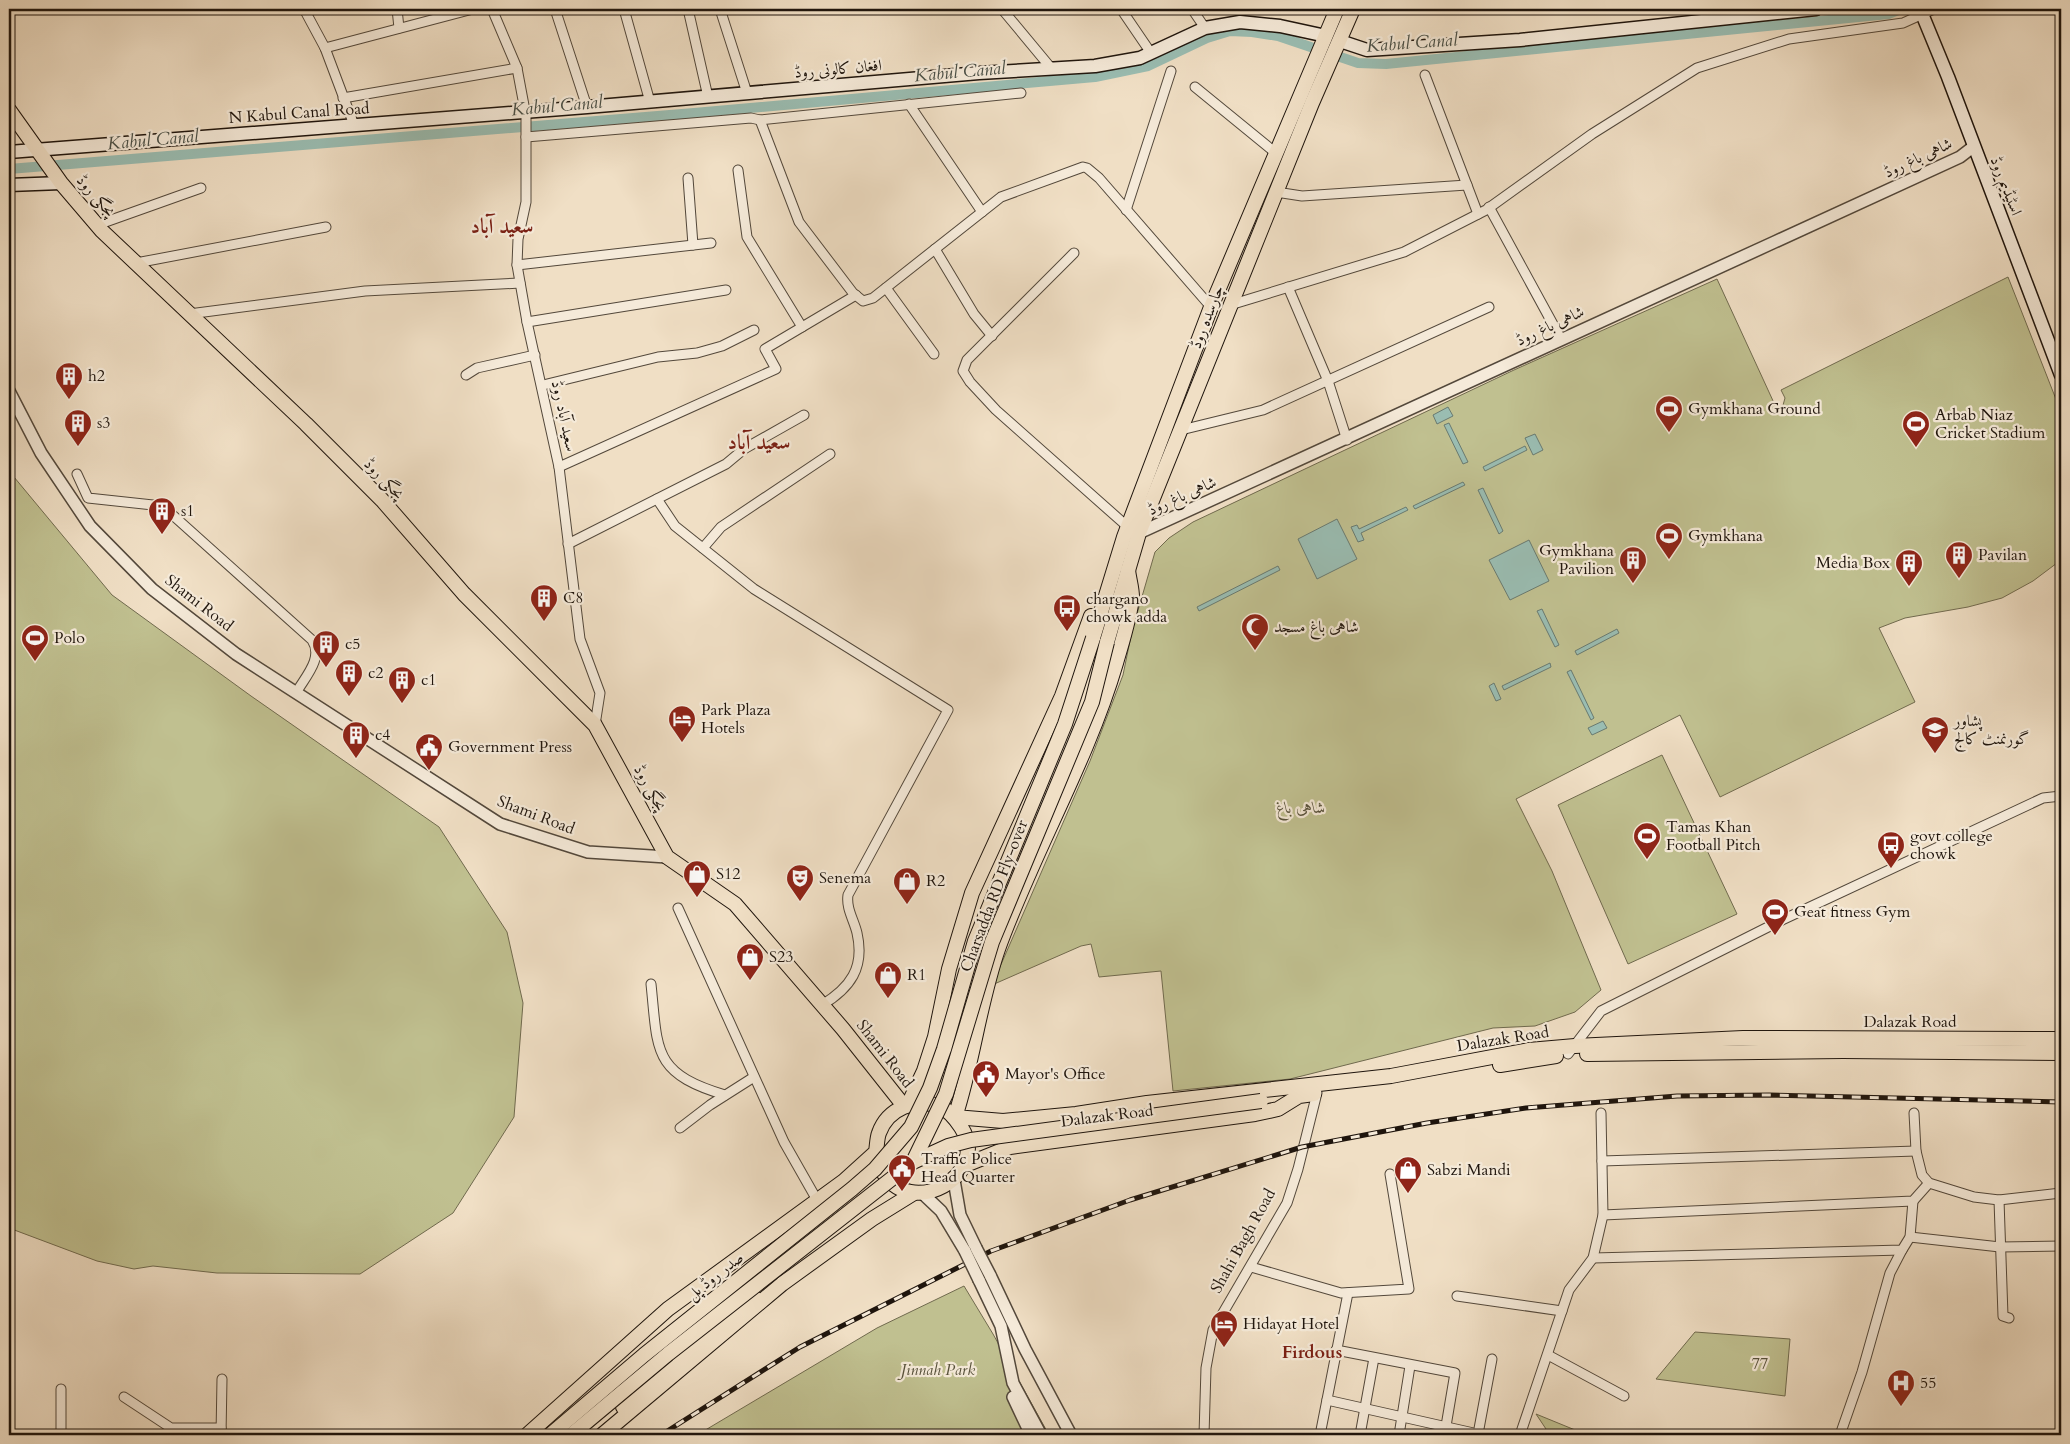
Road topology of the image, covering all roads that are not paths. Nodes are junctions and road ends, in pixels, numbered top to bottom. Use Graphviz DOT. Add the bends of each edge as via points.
graph roads {
  1 [pos="304,9"];
  2 [pos="397,9"];
  3 [pos="473,9"];
  4 [pos="492,9"];
  5 [pos="555,9"];
  6 [pos="624,9"];
  7 [pos="688,9"];
  8 [pos="720,9"];
  9 [pos="1002,9"];
  10 [pos="1121,9"];
  11 [pos="1192,9"];
  12 [pos="1337,9"];
  13 [pos="1353,9"];
  14 [pos="1816,9"];
  15 [pos="1925,10"];
  16 [pos="399,28"];
  17 [pos="1205,28"];
  18 [pos="1338,45"];
  19 [pos="324,48"];
  20 [pos="1323,50"];
  21 [pos="1151,53"];
  22 [pos="517,68"];
  23 [pos="1051,68"];
  24 [pos="1170,71"];
  25 [pos="1425,75"];
  26 [pos="1195,87"];
  27 [pos="747,93"];
  28 [pos="1021,93"];
  29 [pos="708,97"];
  30 [pos="343,98"];
  31 [pos="650,102"];
  32 [pos="909,104"];
  33 [pos="587,107"];
  34 [pos="9,110"];
  35 [pos="525,114"];
  36 [pos="760,120"];
  37 [pos="354,125"];
  38 [pos="526,137"];
  39 [pos="1974,147"];
  40 [pos="39,150"];
  41 [pos="9,152"];
  42 [pos="1277,154"];
  43 [pos="738,170"];
  44 [pos="58,178"];
  45 [pos="688,178"];
  46 [pos="1467,184"];
  47 [pos="9,185"];
  48 [pos="201,188"];
  49 [pos="1276,192"];
  50 [pos="1490,207"];
  51 [pos="1126,210"];
  52 [pos="982,212"];
  53 [pos="1478,214"];
  54 [pos="97,225"];
  55 [pos="326,227"];
  56 [pos="711,242"];
  57 [pos="693,245"];
  58 [pos="935,249"];
  59 [pos="1074,253"];
  60 [pos="136,263"];
  61 [pos="517,265"];
  62 [pos="520,282"];
  63 [pos="1288,287"];
  64 [pos="886,288"];
  65 [pos="726,290"];
  66 [pos="856,295"];
  67 [pos="1230,305"];
  68 [pos="1211,307"];
  69 [pos="1489,307"];
  70 [pos="190,314"];
  71 [pos="527,322"];
  72 [pos="802,327"];
  73 [pos="754,330"];
  74 [pos="992,336"];
  75 [pos="1561,339"];
  76 [pos="934,354"];
  77 [pos="535,355"];
  78 [pos="466,375"];
  79 [pos="2061,375"];
  80 [pos="1328,381"];
  81 [pos="542,385"];
  82 [pos="9,390"];
  83 [pos="804,415"];
  84 [pos="1182,430"];
  85 [pos="1347,440"];
  86 [pos="830,454"];
  87 [pos="559,467"];
  88 [pos="77,474"];
  89 [pos="657,499"];
  90 [pos="1130,532"];
  91 [pos="568,544"];
  92 [pos="703,548"];
  93 [pos="1121,570"];
  94 [pos="1093,638"];
  95 [pos="1107,642"];
  96 [pos="296,692"];
  97 [pos="595,725"];
  98 [pos="2061,796"];
  99 [pos="668,857"];
  100 [pos="678,908"];
  101 [pos="651,984"];
  102 [pos="822,1005"];
  103 [pos="2061,1039"];
  104 [pos="1571,1050"];
  105 [pos="2061,1053"];
  106 [pos="754,1077"];
  107 [pos="1317,1093"];
  108 [pos="725,1095"];
  109 [pos="1299,1096"];
  110 [pos="906,1106"];
  111 [pos="1600,1113"];
  112 [pos="1914,1113"];
  113 [pos="955,1117"];
  114 [pos="680,1128"];
  115 [pos="899,1142"];
  116 [pos="1916,1151"];
  117 [pos="876,1152"];
  118 [pos="1602,1161"];
  119 [pos="913,1162"];
  120 [pos="963,1166"];
  121 [pos="1390,1174"];
  122 [pos="954,1180"];
  123 [pos="1929,1183"];
  124 [pos="2061,1192"];
  125 [pos="918,1193"];
  126 [pos="817,1200"];
  127 [pos="1999,1200"];
  128 [pos="1913,1201"];
  129 [pos="799,1213"];
  130 [pos="1603,1215"];
  131 [pos="1910,1237"];
  132 [pos="762,1239"];
  133 [pos="2061,1246"];
  134 [pos="2000,1247"];
  135 [pos="971,1249"];
  136 [pos="1902,1250"];
  137 [pos="822,1255"];
  138 [pos="1593,1258"];
  139 [pos="1251,1267"];
  140 [pos="984,1278"];
  141 [pos="782,1284"];
  142 [pos="1348,1293"];
  143 [pos="1457,1296"];
  144 [pos="1562,1311"];
  145 [pos="2009,1318"];
  146 [pos="1336,1350"];
  147 [pos="1548,1356"];
  148 [pos="1374,1358"];
  149 [pos="1492,1359"];
  150 [pos="1410,1366"];
  151 [pos="1010,1374"];
  152 [pos="222,1380"];
  153 [pos="61,1389"];
  154 [pos="1624,1396"];
  155 [pos="124,1397"];
  156 [pos="1327,1400"];
  157 [pos="1365,1408"];
  158 [pos="1402,1416"];
  159 [pos="1446,1426"];
  160 [pos="221,1432"];
  161 [pos="61,1435"];
  162 [pos="516,1435"];
  163 [pos="527,1435"];
  164 [pos="550,1435"];
  165 [pos="570,1435"];
  166 [pos="591,1435"];
  167 [pos="602,1435"];
  168 [pos="1030,1435"];
  169 [pos="1040,1435"];
  170 [pos="1072,1435"];
  171 [pos="1204,1435"];
  172 [pos="1320,1435"];
  173 [pos="1360,1435"];
  174 [pos="1399,1435"];
  175 [pos="1520,1435"];
  176 [pos="1840,1435"];
  1 -- 19 [label="street"];
  2 -- 16 [label="street"];
  3 -- 16 [label="street"];
  4 -- 22 [label="street, سعید آباد روڈ"];
  5 -- 33 [label="street"];
  6 -- 31 [label="street"];
  7 -- 29 [label="street"];
  8 -- 27 [label="street"];
  9 -- 23 [label="street"];
  10 -- 21 [label="street"];
  11 -- 17 [label="street"];
  12 -- 20 [label="main road, چارسدہ روڈ"];
  13 -- 18 [label="main road, چارسدہ روڈ"];
  14 -- 18 [label="main road" via="1520,40 1367,50"];
  15 -- 39 [label="main road, اسٹیڈیم روڈ"];
  15 -- 50 [label="street" via="1903,23 1789,39 1697,68 1592,134"];
  16 -- 19 [label="street"];
  17 -- 20 [label="main road, افغان کالونی روڈ" via="1240,22 1280,26"];
  17 -- 21 [label="main road, افغان کالونی روڈ"];
  18 -- 20 [label="main road, چارسدہ روڈ"];
  19 -- 30 [label="street"];
  20 -- 42 [label="main road, چارسدہ روڈ"];
  20 -- 49 [label="main road, چارسدہ روڈ"];
  21 -- 23 [label="main road, افغان کالونی روڈ" via="1119,63"];
  22 -- 30 [label="street"];
  22 -- 35 [label="street, سعید آباد روڈ"];
  23 -- 27 [label="main road, افغان کالونی روڈ"];
  24 -- 51 [label="street"];
  25 -- 46 [label="street"];
  26 -- 42 [label="street"];
  27 -- 29 [label="main road, افغان کالونی روڈ"];
  28 -- 32 [label="street"];
  29 -- 31 [label="main road, افغان کالونی روڈ"];
  30 -- 37 [label="street"];
  31 -- 33 [label="main road, افغان کالونی روڈ"];
  32 -- 36 [label="street"];
  32 -- 52 [label="street"];
  33 -- 35 [label="main road, افغان کالونی روڈ"];
  34 -- 40 [label="main road, پجگی روڈ"];
  35 -- 37 [label="main road, N Kabul Canal Road"];
  35 -- 38 [label="street, سعید آباد روڈ"];
  36 -- 38 [label="street" via="751,118"];
  36 -- 66 [label="street" via="798,222"];
  37 -- 40 [label="main road, N Kabul Canal Road"];
  38 -- 61 [label="street, سعید آباد روڈ" via="526,202 518,239"];
  39 -- 75 [label="street, شاہی باغ روڈ" via="1960,157"];
  39 -- 79 [label="main road, اسٹیڈیم روڈ"];
  40 -- 41 [label="main road"];
  40 -- 44 [label="main road, پجگی روڈ"];
  42 -- 68 [label="main road, چارسدہ روڈ"];
  43 -- 72 [label="street" via="747,237"];
  44 -- 47 [label="main road"];
  44 -- 54 [label="main road, پجگی روڈ"];
  45 -- 57 [label="street"];
  46 -- 49 [label="street" via="1302,196"];
  46 -- 53 [label="street"];
  48 -- 54 [label="street"];
  49 -- 67 [label="main road, چارسدہ روڈ"];
  50 -- 53 [label="street"];
  50 -- 75 [label="street"];
  51 -- 52 [label="street" via="1099,178 1083,167 1001,197"];
  51 -- 68 [label="street"];
  52 -- 58 [label="street"];
  53 -- 63 [label="street" via="1404,252"];
  54 -- 60 [label="main road, پجگی روڈ"];
  55 -- 60 [label="street"];
  56 -- 57 [label="street"];
  57 -- 61 [label="street"];
  58 -- 64 [label="street"];
  58 -- 74 [label="street" via="974,314"];
  59 -- 74 [label="street"];
  60 -- 70 [label="main road, پجگی روڈ"];
  61 -- 62 [label="street, سعید آباد روڈ"];
  62 -- 70 [label="street" via="366,291"];
  62 -- 71 [label="street, سعید آباد روڈ"];
  63 -- 67 [label="street"];
  63 -- 80 [label="street"];
  64 -- 66 [label="street" via="868,300 863,301"];
  64 -- 76 [label="street"];
  65 -- 71 [label="street"];
  66 -- 72 [label="street"];
  67 -- 84 [label="main road, چارسدہ روڈ"];
  68 -- 90 [label="main road, چارسدہ روڈ"];
  69 -- 80 [label="street"];
  70 -- 97 [label="main road, پجگی روڈ" via="382,500 464,594"];
  71 -- 77 [label="street, سعید آباد روڈ"];
  72 -- 87 [label="street" via="765,349 776,369"];
  73 -- 81 [label="street" via="722,346 697,353 658,357"];
  74 -- 90 [label="street" via="967,360 963,371 970,382 996,410"];
  75 -- 85 [label="street, شاہی باغ روڈ"];
  77 -- 78 [label="street" via="477,368"];
  77 -- 81 [label="street, سعید آباد روڈ"];
  80 -- 84 [label="street" via="1263,410"];
  80 -- 85 [label="street"];
  81 -- 87 [label="street, سعید آباد روڈ"];
  82 -- 96 [label="street, Shami Road" via="42,453 90,526 152,589 236,654"];
  83 -- 89 [label="street" via="744,449 726,464"];
  84 -- 90 [label="main road, چارسدہ روڈ"];
  85 -- 90 [label="street, شاہی باغ روڈ"];
  86 -- 92 [label="street" via="721,527"];
  87 -- 91 [label="street, سعید آباد روڈ"];
  88 -- 96 [label="street" via="88,498 167,510 312,640 316,646 316,658"];
  89 -- 91 [label="street"];
  89 -- 92 [label="street" via="675,526"];
  90 -- 93 [label="main road, چارسدہ روڈ"];
  91 -- 97 [label="street, سعید آباد روڈ" via="580,639 600,693"];
  92 -- 102 [label="street" via="754,590 948,710 848,895 847,904 857,934 857,970 839,994"];
  93 -- 94 [label="main road, چارسدہ روڈ"];
  93 -- 95 [label="main road, چارسدہ روڈ"];
  93 -- 110 [label="main road" via="1095,605 1062,696 972,894 949,969 935,1037 924,1071"];
  93 -- 113 [label="main road" via="1132,596 1111,679 1088,742 999,946"];
  94 -- 115 [label="main road, Charsadda RD Fly-over, bridge" via="1065,724 975,941 930,1088 912,1127"];
  95 -- 119 [label="main road, Charsadda RD Fly-over, bridge" via="1092,702 992,942 946,1094"];
  96 -- 99 [label="street, Shami Road" via="500,824 588,852"];
  97 -- 99 [label="main road, پجگی روڈ"];
  98 -- 104 [label="street" via="2043,798 1601,1011"];
  99 -- 102 [label="main road, Shami Road" via="735,904"];
  100 -- 106 [label="street"];
  101 -- 108 [label="street" via="658,1049 666,1063 685,1080"];
  102 -- 110 [label="main road, Shami Road"];
  103 -- 104 [label="main road, Dalazak Road" via="1744,1038"];
  104 -- 105 [label="main road, Dalazak Road"];
  104 -- 107 [label="main road, Dalazak Road"];
  104 -- 113 [label="main road, Dalazak Road" via="1529,1050 1391,1076 1076,1114 1003,1121"];
  106 -- 108 [label="street"];
  106 -- 126 [label="street" via="784,1142"];
  107 -- 109 [label="main road, Dalazak Road"];
  107 -- 139 [label="street, Shahi Bagh Road" via="1287,1203"];
  108 -- 114 [label="street"];
  109 -- 119 [label="main road, bridge" via="971,1140 948,1146"];
  109 -- 120 [label="main road, Dalazak Road" via="1278,1109 1261,1113 1010,1147"];
  110 -- 113 [label="main road" via="924,1103 941,1107"];
  110 -- 117 [label="main road" via="888,1117 879,1133"];
  111 -- 118 [label="street"];
  112 -- 116 [label="street"];
  113 -- 120 [label="main road" via="966,1140"];
  115 -- 164 [label="main road, صدر روڈ پل, bridge" via="852,1189 644,1355"];
  116 -- 118 [label="street"];
  116 -- 123 [label="street" via="1922,1176"];
  117 -- 125 [label="main road" via="882,1170 896,1185"];
  117 -- 126 [label="main road"];
  118 -- 130 [label="street"];
  119 -- 165 [label="main road, صدر روڈ پل, bridge"];
  120 -- 122 [label="main road"];
  121 -- 142 [label="street" via="1409,1289"];
  122 -- 125 [label="main road" via="939,1190"];
  122 -- 135 [label="street" via="960,1215"];
  123 -- 127 [label="street" via="1974,1197"];
  123 -- 128 [label="street"];
  124 -- 127 [label="street"];
  125 -- 135 [label="street" via="941,1211"];
  125 -- 137 [label="main road" via="872,1219"];
  126 -- 129 [label="main road"];
  127 -- 134 [label="street"];
  128 -- 130 [label="street"];
  128 -- 131 [label="street"];
  129 -- 132 [label="main road"];
  129 -- 137 [label="main road" via="820,1229 824,1242"];
  130 -- 138 [label="street"];
  131 -- 134 [label="street"];
  131 -- 136 [label="street"];
  132 -- 162 [label="main road" via="714,1263"];
  132 -- 163 [label="main road" via="668,1309"];
  133 -- 134 [label="street"];
  134 -- 145 [label="street" via="2003,1316"];
  135 -- 140 [label="street, bridge"];
  136 -- 138 [label="street"];
  136 -- 176 [label="street" via="1890,1273"];
  137 -- 141 [label="main road"];
  138 -- 144 [label="street" via="1569,1290"];
  139 -- 142 [label="street"];
  139 -- 171 [label="street, Shahi Bagh Road" via="1213,1330 1206,1368"];
  140 -- 151 [label="street" via="1001,1326"];
  140 -- 170 [label="street"];
  141 -- 166 [label="main road" via="737,1309 697,1340"];
  141 -- 167 [label="main road"];
  142 -- 146 [label="street"];
  143 -- 144 [label="street"];
  144 -- 147 [label="street"];
  146 -- 148 [label="street"];
  146 -- 156 [label="street"];
  147 -- 154 [label="street"];
  147 -- 175 [label="street"];
  148 -- 150 [label="street"];
  148 -- 157 [label="street"];
  149 -- 159 [label="street" via="1478,1434"];
  150 -- 158 [label="street"];
  150 -- 159 [label="street" via="1455,1373"];
  151 -- 168 [label="street" via="1009,1388"];
  151 -- 169 [label="street"];
  152 -- 160 [label="street"];
  153 -- 161 [label="street"];
  155 -- 160 [label="street" via="170,1428"];
  156 -- 157 [label="street"];
  156 -- 172 [label="street"];
  157 -- 158 [label="street"];
  157 -- 173 [label="street"];
  158 -- 159 [label="street"];
  158 -- 174 [label="street"];
}
